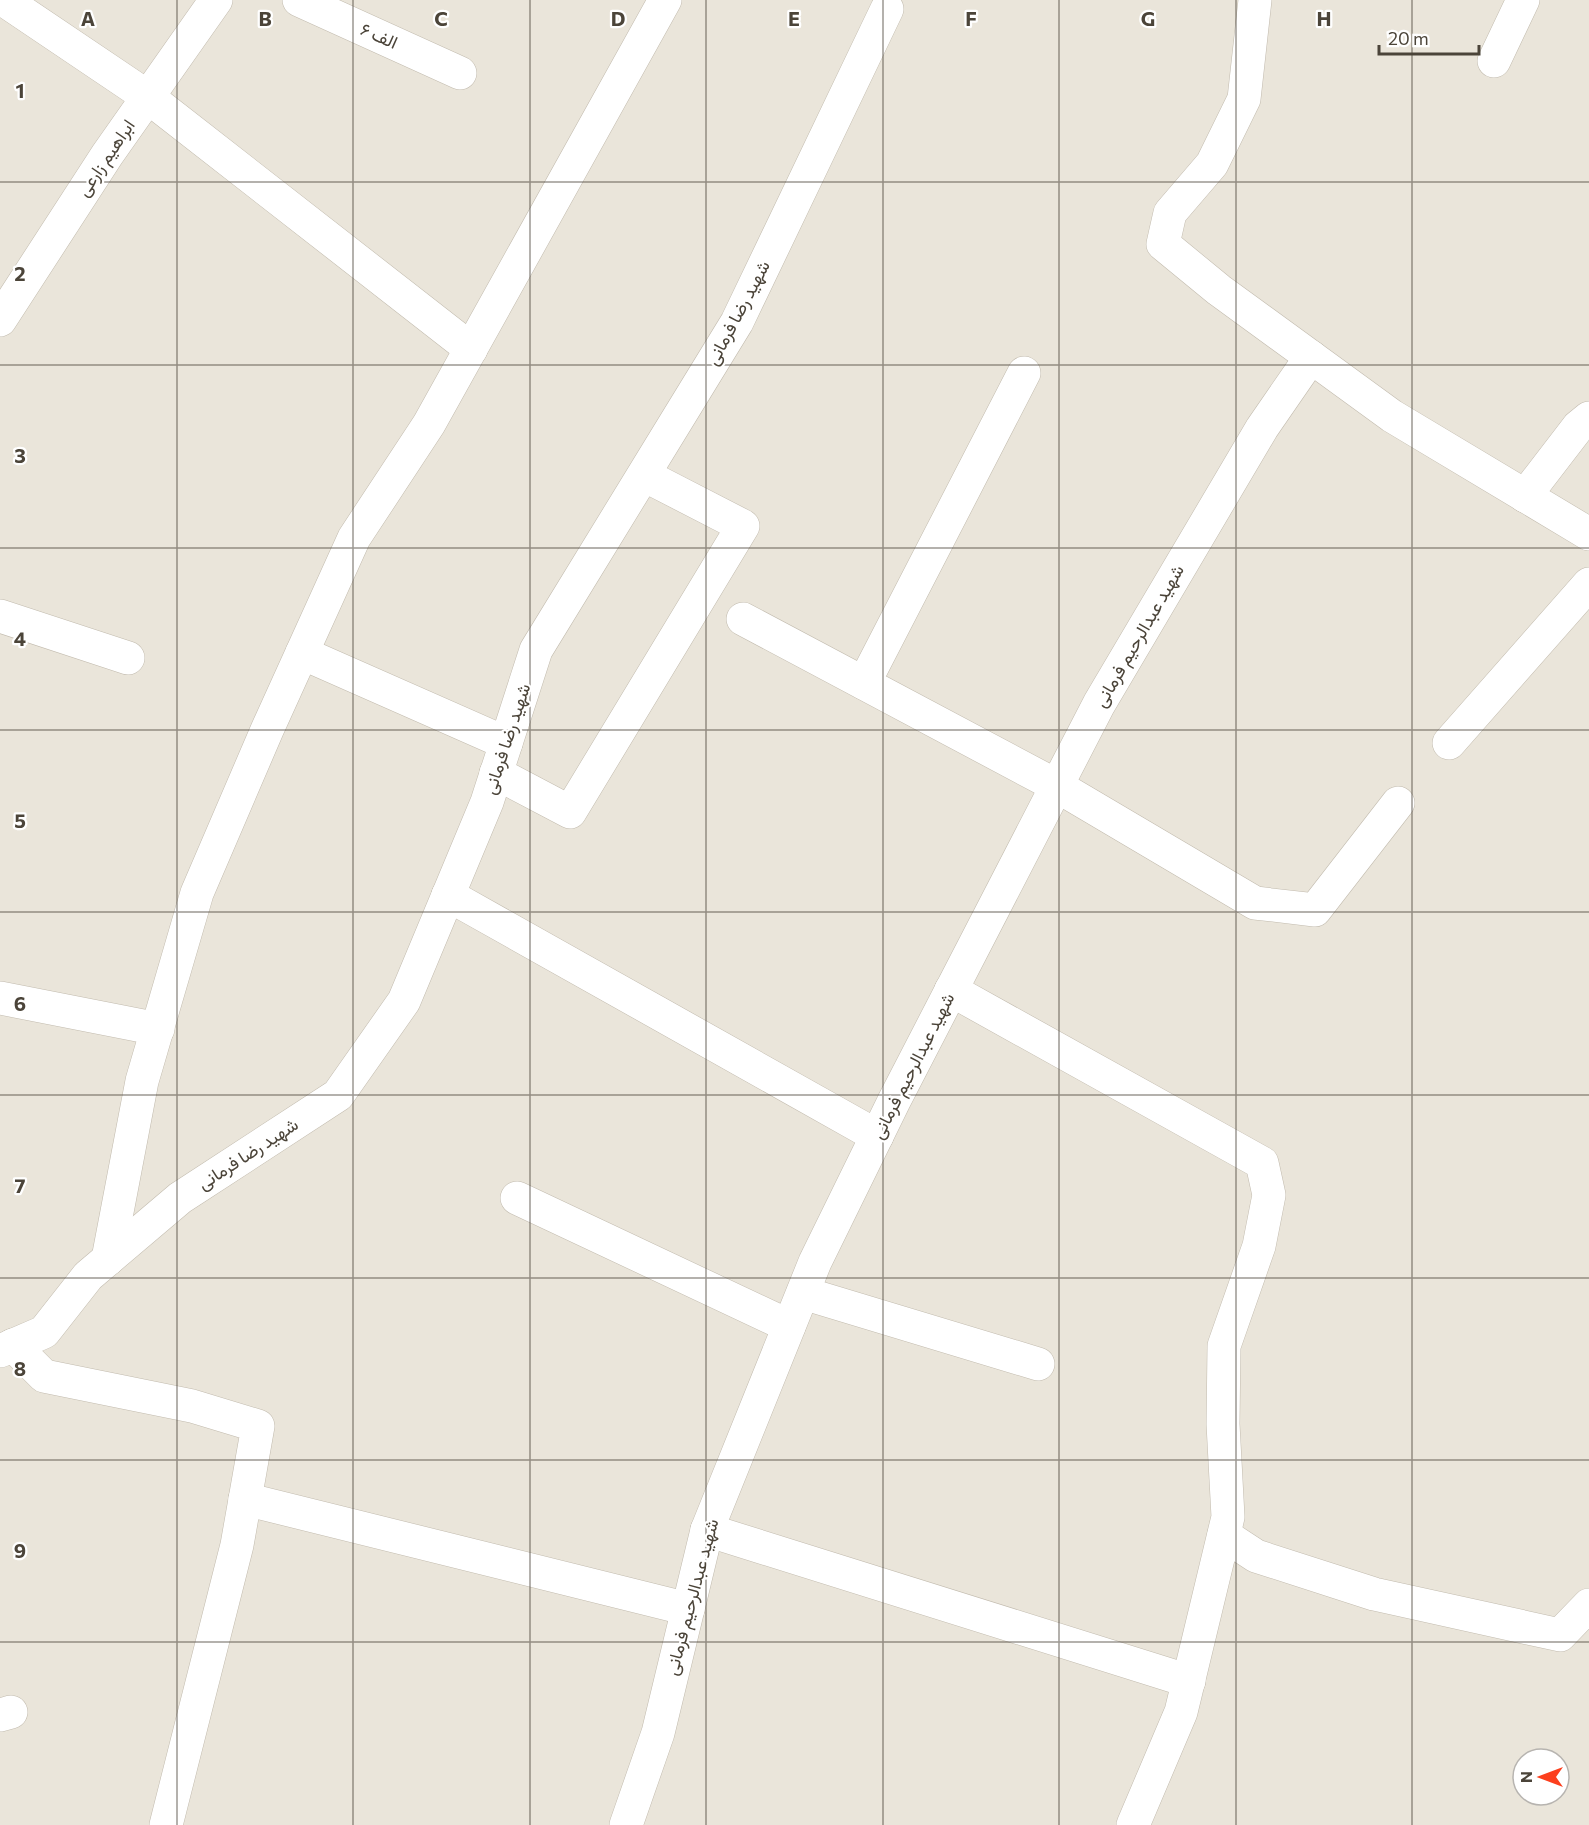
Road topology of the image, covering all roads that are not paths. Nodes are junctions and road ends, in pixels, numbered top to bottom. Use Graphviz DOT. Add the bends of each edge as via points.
graph roads {
  1 [pos="4,0"];
  2 [pos="216,0"];
  3 [pos="299,0"];
  4 [pos="665,0"];
  5 [pos="1256,0"];
  6 [pos="1523,0"];
  7 [pos="887,9"];
  8 [pos="1494,60"];
  9 [pos="460,73"];
  10 [pos="148,97"];
  11 [pos="0,320"];
  12 [pos="471,349"];
  13 [pos="1311,357"];
  14 [pos="1024,373"];
  15 [pos="1589,418"];
  16 [pos="644,475"];
  17 [pos="1525,496"];
  18 [pos="1589,534"];
  19 [pos="1589,584"];
  20 [pos="0,616"];
  21 [pos="743,618"];
  22 [pos="302,653"];
  23 [pos="128,658"];
  24 [pos="864,683"];
  25 [pos="1449,743"];
  26 [pos="501,758"];
  27 [pos="1057,786"];
  28 [pos="1398,803"];
  29 [pos="448,895"];
  30 [pos="951,990"];
  31 [pos="0,998"];
  32 [pos="158,1029"];
  33 [pos="877,1136"];
  34 [pos="517,1198"];
  35 [pos="108,1259"];
  36 [pos="802,1293"];
  37 [pos="789,1326"];
  38 [pos="6,1348"];
  39 [pos="1038,1364"];
  40 [pos="245,1499"];
  41 [pos="707,1530"];
  42 [pos="1224,1535"];
  43 [pos="1589,1605"];
  44 [pos="688,1609"];
  45 [pos="1189,1681"];
  46 [pos="166,1825"];
  47 [pos="626,1825"];
  48 [pos="1133,1825"];
  1 -- 10 [label="street"];
  2 -- 10 [label="street, ابراهیم زارعی"];
  3 -- 9 [label="street, ۶ الف"];
  4 -- 12 [label="street"];
  5 -- 13 [label="street" via="1244,99 1212,164 1170,213 1163,244"];
  6 -- 8 [label="street"];
  7 -- 16 [label="street, شهید رضا فرمانی" via="737,322"];
  10 -- 11 [label="street, ابراهیم زارعی"];
  10 -- 12 [label="street"];
  12 -- 22 [label="street" via="429,424 354,538"];
  13 -- 17 [label="street" via="1392,416"];
  13 -- 27 [label="street, شهید عبدالرحیم فرمانی" via="1262,428 1099,704"];
  14 -- 24 [label="street"];
  15 -- 17 [label="street"];
  16 -- 26 [label="street, شهید رضا فرمانی" via="536,650"];
  16 -- 26 [label="street" via="743,526 570,813"];
  17 -- 18 [label="street"];
  19 -- 25 [label="street"];
  20 -- 23 [label="street"];
  21 -- 24 [label="street"];
  22 -- 26 [label="street"];
  22 -- 32 [label="street" via="197,893"];
  24 -- 27 [label="street"];
  26 -- 29 [label="street, شهید رضا فرمانی"];
  27 -- 28 [label="street" via="1255,903 1315,910"];
  27 -- 30 [label="street, شهید عبدالرحیم فرمانی"];
  29 -- 33 [label="street"];
  29 -- 35 [label="street, شهید رضا فرمانی" via="404,1001 338,1095 180,1198"];
  30 -- 33 [label="street, شهید عبدالرحیم فرمانی"];
  30 -- 42 [label="street" via="1262,1163 1269,1195 1259,1246 1224,1346 1228,1517"];
  31 -- 32 [label="street"];
  32 -- 35 [label="street" via="142,1082"];
  33 -- 36 [label="street, شهید عبدالرحیم فرمانی"];
  34 -- 37 [label="street"];
  35 -- 38 [label="street, شهید رضا فرمانی" via="88,1276 44,1332"];
  36 -- 37 [label="street, شهید عبدالرحیم فرمانی"];
  36 -- 39 [label="street"];
  37 -- 41 [label="street, شهید عبدالرحیم فرمانی"];
  38 -- 40 [label="street" via="44,1376 192,1406 258,1426"];
  40 -- 44 [label="street"];
  40 -- 46 [label="street" via="237,1545"];
  41 -- 44 [label="street, شهید عبدالرحیم فرمانی"];
  41 -- 45 [label="street"];
  42 -- 43 [label="street" via="1256,1556 1374,1594 1560,1635"];
  42 -- 45 [label="street"];
  44 -- 47 [label="street, شهید عبدالرحیم فرمانی" via="658,1733"];
  45 -- 48 [label="street" via="1181,1712"];
}
